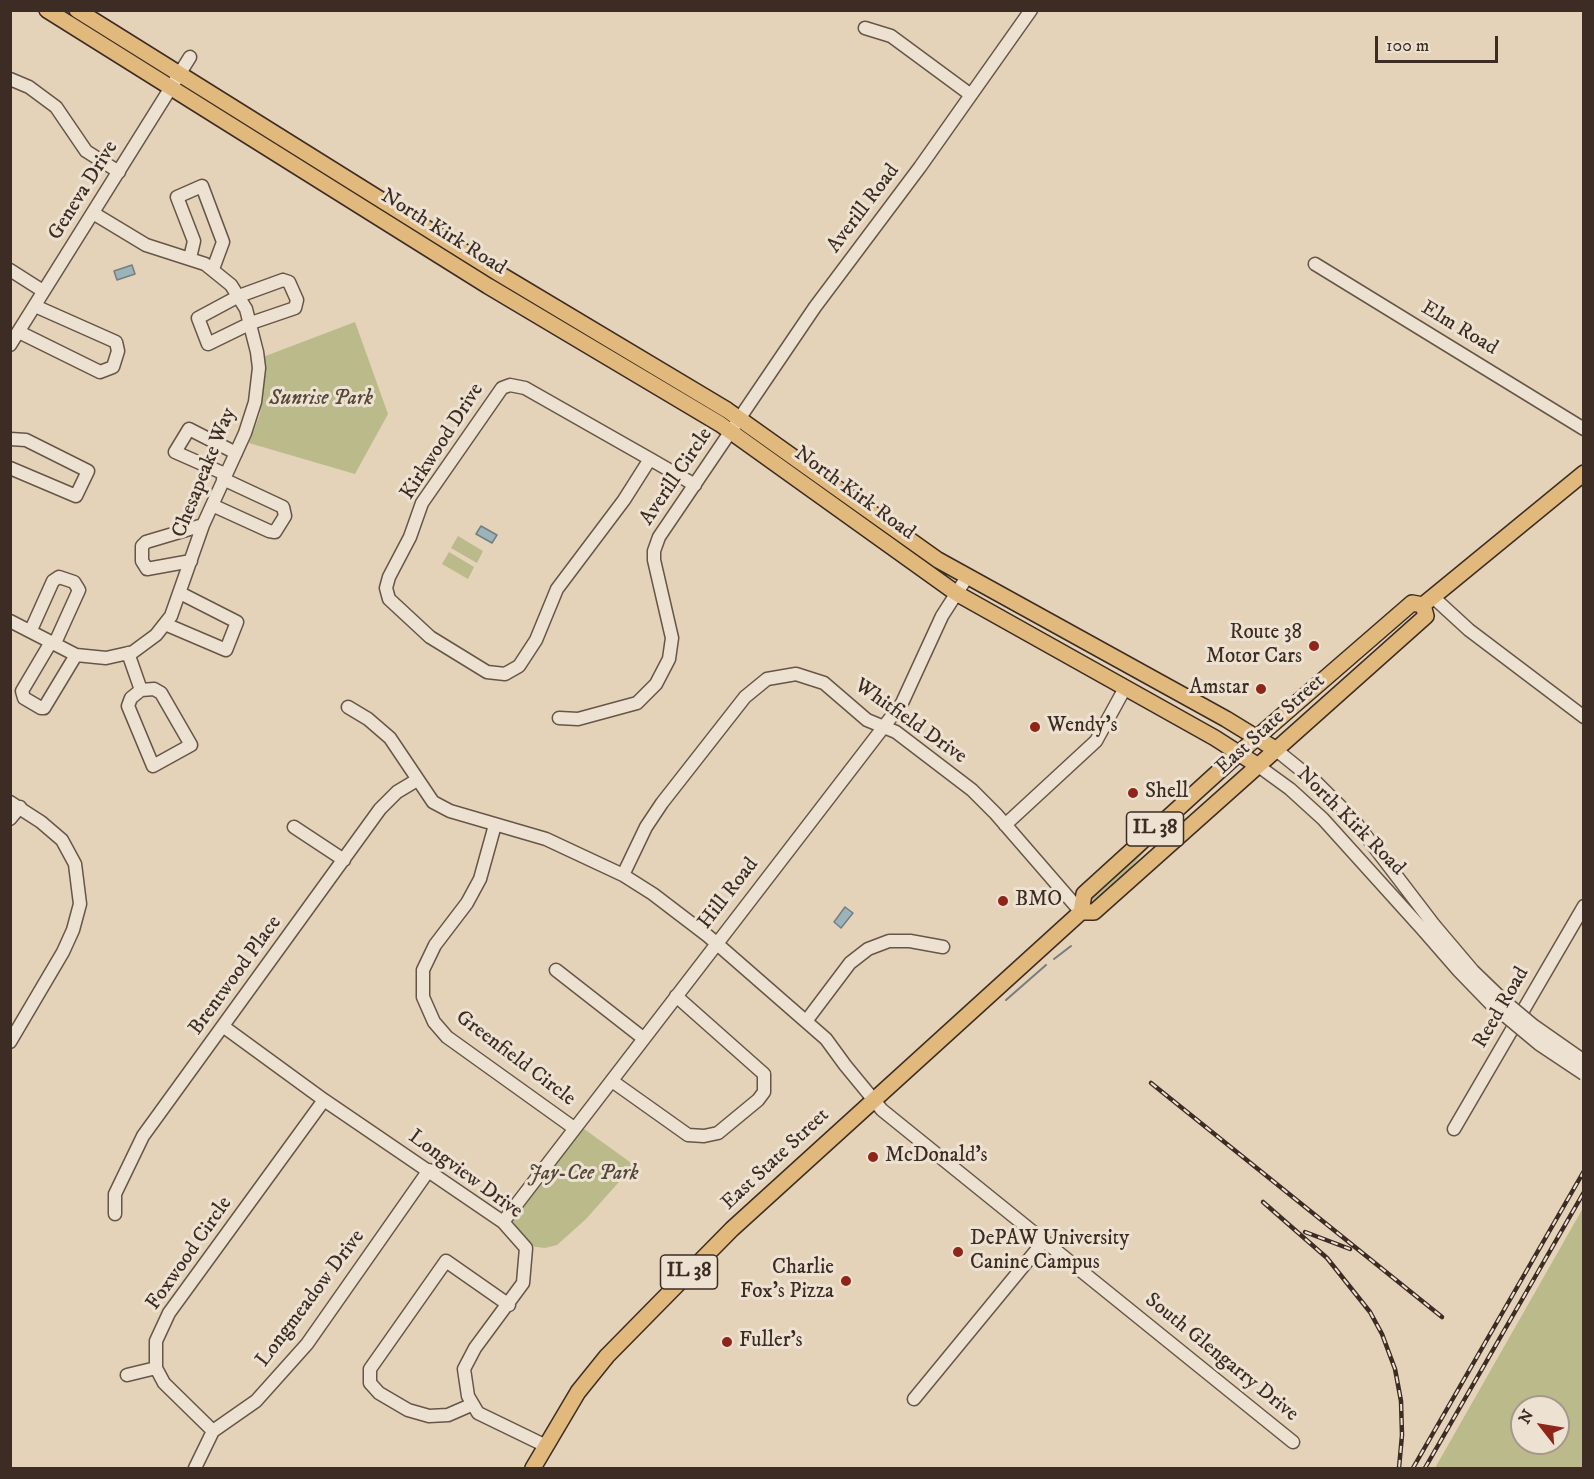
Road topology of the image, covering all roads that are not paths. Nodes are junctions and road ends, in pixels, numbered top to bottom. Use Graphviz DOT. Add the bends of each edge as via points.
graph roads {
  1 [pos="47,10"];
  2 [pos="77,10"];
  3 [pos="1031,10"];
  4 [pos="865,28"];
  5 [pos="190,57"];
  6 [pos="10,79"];
  7 [pos="175,81"];
  8 [pos="971,95"];
  9 [pos="118,172"];
  10 [pos="93,213"];
  11 [pos="190,258"];
  12 [pos="1315,264"];
  13 [pos="213,269"];
  14 [pos="10,270"];
  15 [pos="43,291"];
  16 [pos="239,296"];
  17 [pos="35,306"];
  18 [pos="250,323"];
  19 [pos="19,332"];
  20 [pos="10,345"];
  21 [pos="736,425"];
  22 [pos="1584,429"];
  23 [pos="10,439"];
  24 [pos="236,453"];
  25 [pos="650,459"];
  26 [pos="10,468"];
  27 [pos="1584,473"];
  28 [pos="224,477"];
  29 [pos="695,485"];
  30 [pos="212,505"];
  31 [pos="203,525"];
  32 [pos="191,561"];
  33 [pos="967,577"];
  34 [pos="956,592"];
  35 [pos="180,593"];
  36 [pos="1428,601"];
  37 [pos="10,621"];
  38 [pos="165,624"];
  39 [pos="31,630"];
  40 [pos="53,643"];
  41 [pos="128,653"];
  42 [pos="76,655"];
  43 [pos="1125,688"];
  44 [pos="141,690"];
  45 [pos="348,707"];
  46 [pos="1584,717"];
  47 [pos="559,718"];
  48 [pos="883,727"];
  49 [pos="1256,738"];
  50 [pos="1275,749"];
  51 [pos="1239,753"];
  52 [pos="1257,765"];
  53 [pos="417,780"];
  54 [pos="15,805"];
  55 [pos="10,819"];
  56 [pos="495,825"];
  57 [pos="1005,825"];
  58 [pos="294,827"];
  59 [pos="344,860"];
  60 [pos="622,875"];
  61 [pos="1584,906"];
  62 [pos="1080,912"];
  63 [pos="1429,928"];
  64 [pos="716,943"];
  65 [pos="943,947"];
  66 [pos="556,970"];
  67 [pos="676,996"];
  68 [pos="807,1020"];
  69 [pos="224,1027"];
  70 [pos="643,1038"];
  71 [pos="10,1042"];
  72 [pos="1584,1062"];
  73 [pos="1584,1074"];
  74 [pos="612,1081"];
  75 [pos="324,1100"];
  76 [pos="872,1100"];
  77 [pos="574,1128"];
  78 [pos="1454,1129"];
  79 [pos="429,1170"];
  80 [pos="115,1214"];
  81 [pos="503,1222"];
  82 [pos="1044,1241"];
  83 [pos="509,1305"];
  84 [pos="156,1368"];
  85 [pos="127,1375"];
  86 [pos="914,1400"];
  87 [pos="471,1405"];
  88 [pos="213,1431"];
  89 [pos="1293,1443"];
  90 [pos="544,1446"];
  91 [pos="195,1468"];
  92 [pos="533,1468"];
  1 -- 7 [label="main road, North Kirk Road"];
  2 -- 7 [label="main road, North Kirk Road"];
  3 -- 8 [label="street, Averill Road"];
  4 -- 8 [label="street" via="891,36"];
  5 -- 7 [label="street, Geneva Drive"];
  6 -- 9 [label="street" via="29,87 56,107 86,151"];
  7 -- 9 [label="street, Geneva Drive"];
  7 -- 21 [label="main road, North Kirk Road" via="490,269"];
  8 -- 21 [label="street, Averill Road" via="814,307"];
  9 -- 10 [label="street, Geneva Drive"];
  10 -- 11 [label="street, Chesapeake Way" via="146,245"];
  10 -- 15 [label="street, Geneva Drive"];
  11 -- 13 [label="street, Chesapeake Way"];
  11 -- 13 [label="street" via="194,241 177,196 201,186 223,242"];
  12 -- 22 [label="street, Elm Road"];
  13 -- 16 [label="street, Chesapeake Way"];
  14 -- 15 [label="street"];
  15 -- 17 [label="street, Geneva Drive"];
  16 -- 18 [label="street, Chesapeake Way"];
  16 -- 18 [label="street" via="198,318 208,344"];
  16 -- 18 [label="street" via="283,280 289,282 297,300 295,308"];
  17 -- 19 [label="street, Geneva Drive"];
  17 -- 19 [label="street" via="116,342 113,367 100,372"];
  18 -- 24 [label="street, Chesapeake Way" via="258,380 255,402"];
  19 -- 20 [label="street, Geneva Drive"];
  21 -- 29 [label="street, Averill Circle"];
  21 -- 33 [label="main road, North Kirk Road"];
  21 -- 34 [label="main road, North Kirk Road"];
  23 -- 26 [label="street" via="26,440 88,471 76,496"];
  24 -- 28 [label="street, Chesapeake Way"];
  24 -- 28 [label="street" via="189,429 175,452"];
  25 -- 25 [label="street, Kirkwood Drive" via="557,589 536,640 512,670 496,674 478,667 416,626 389,599 388,577 410,537 422,503 502,388 525,388"];
  25 -- 29 [label="street, Kirkwood Drive"];
  27 -- 36 [label="main road, East State Street / IL 38"];
  28 -- 30 [label="street, Chesapeake Way"];
  28 -- 30 [label="street" via="283,507 285,516 275,532"];
  29 -- 47 [label="street, Averill Circle" via="664,528 654,551 672,638 665,669 637,703 578,719"];
  30 -- 31 [label="street, Chesapeake Way"];
  31 -- 32 [label="street, Chesapeake Way"];
  31 -- 32 [label="street" via="142,546 142,561 147,569"];
  32 -- 35 [label="street, Chesapeake Way"];
  33 -- 34 [label="street, Hill Road"];
  33 -- 49 [label="main road, North Kirk Road"];
  34 -- 43 [label="main road, North Kirk Road"];
  34 -- 48 [label="street, Hill Road" via="902,703"];
  35 -- 38 [label="street, Chesapeake Way"];
  35 -- 38 [label="street" via="237,622 226,650"];
  36 -- 46 [label="street"];
  36 -- 49 [label="main road, East State Street / IL 38" via="1412,603"];
  36 -- 50 [label="main road, East State Street / IL 38" via="1426,616"];
  37 -- 39 [label="street, Chesapeake Way"];
  38 -- 41 [label="street, Chesapeake Way" via="156,635"];
  39 -- 40 [label="street, Chesapeake Way"];
  39 -- 40 [label="street" via="53,581 59,577 74,582 79,590"];
  40 -- 42 [label="street, Chesapeake Way"];
  40 -- 42 [label="street" via="22,691 24,698 41,708"];
  41 -- 42 [label="street, Chesapeake Way" via="106,658"];
  41 -- 44 [label="street"];
  43 -- 51 [label="main road, North Kirk Road"];
  43 -- 57 [label="street" via="1096,741"];
  44 -- 44 [label="street" via="128,706 153,766 191,745 161,693"];
  45 -- 53 [label="street, South Glengarry Drive" via="390,738"];
  48 -- 57 [label="street, Whitfield Drive" via="896,732 972,791"];
  48 -- 60 [label="street, Whitfield Drive" via="867,720 824,683 796,674 767,679 745,697 662,803"];
  48 -- 64 [label="street, Hill Road"];
  49 -- 50 [label="main road, North Kirk Road"];
  49 -- 51 [label="main road, East State Street / IL 38"];
  50 -- 52 [label="main road, East State Street / IL 38"];
  50 -- 63 [label="street, North Kirk Road" via="1353,819"];
  51 -- 52 [label="main road, North Kirk Road"];
  51 -- 62 [label="main road, East State Street / IL 38" via="1084,894"];
  52 -- 62 [label="main road, East State Street / IL 38" via="1094,912"];
  52 -- 63 [label="street, North Kirk Road" via="1323,819"];
  53 -- 56 [label="street, South Glengarry Drive" via="433,802"];
  53 -- 59 [label="street, Brentwood Place" via="386,803"];
  54 -- 55 [label="street"];
  54 -- 71 [label="street" via="62,840 75,864 80,904 63,952"];
  56 -- 60 [label="street, South Glengarry Drive" via="546,839"];
  56 -- 77 [label="street, Greenfield Circle" via="480,879 435,945 423,970 423,997 434,1022 447,1037"];
  57 -- 62 [label="street, Whitfield Drive"];
  58 -- 59 [label="street"];
  59 -- 69 [label="street, Brentwood Place"];
  60 -- 64 [label="street, South Glengarry Drive"];
  61 -- 78 [label="street, Reed Road"];
  62 -- 76 [label="main road, East State Street / IL 38"];
  63 -- 72 [label="street, North Kirk Road, bridge" via="1503,1000"];
  63 -- 73 [label="street, North Kirk Road, bridge" via="1491,1004 1539,1044"];
  64 -- 67 [label="street, Hill Road"];
  64 -- 68 [label="street, South Glengarry Drive"];
  65 -- 68 [label="street" via="889,941 868,949 850,963"];
  66 -- 70 [label="street"];
  67 -- 70 [label="street, Hill Road"];
  67 -- 74 [label="street" via="764,1074 764,1092 758,1100 718,1133 688,1135"];
  68 -- 76 [label="street, South Glengarry Drive"];
  69 -- 75 [label="street, Longview Drive"];
  69 -- 80 [label="street, Brentwood Place" via="143,1136 115,1194"];
  70 -- 74 [label="street, Hill Road"];
  74 -- 77 [label="street, Hill Road"];
  75 -- 79 [label="street, Longview Drive"];
  75 -- 84 [label="street, Foxwood Circle" via="169,1313 156,1341"];
  76 -- 82 [label="street, South Glengarry Drive"];
  76 -- 90 [label="main road, East State Street / IL 38" via="754,1208 615,1347 578,1392"];
  77 -- 81 [label="street, Hill Road"];
  79 -- 81 [label="street, Longview Drive"];
  79 -- 88 [label="street, Longmeadow Drive" via="306,1344 256,1401"];
  81 -- 83 [label="street, Longview Drive" via="526,1254 523,1283"];
  82 -- 86 [label="street"];
  82 -- 89 [label="street, South Glengarry Drive"];
  83 -- 87 [label="street, Longview Drive" via="465,1366"];
  83 -- 87 [label="street" via="446,1260 369,1369 370,1383 379,1393 408,1410 429,1416 448,1415"];
  84 -- 85 [label="street"];
  84 -- 88 [label="street" via="174,1395"];
  87 -- 90 [label="street" via="482,1415"];
  88 -- 91 [label="street, Longmeadow Drive"];
  90 -- 92 [label="main road, East State Street / IL 38"];
}
